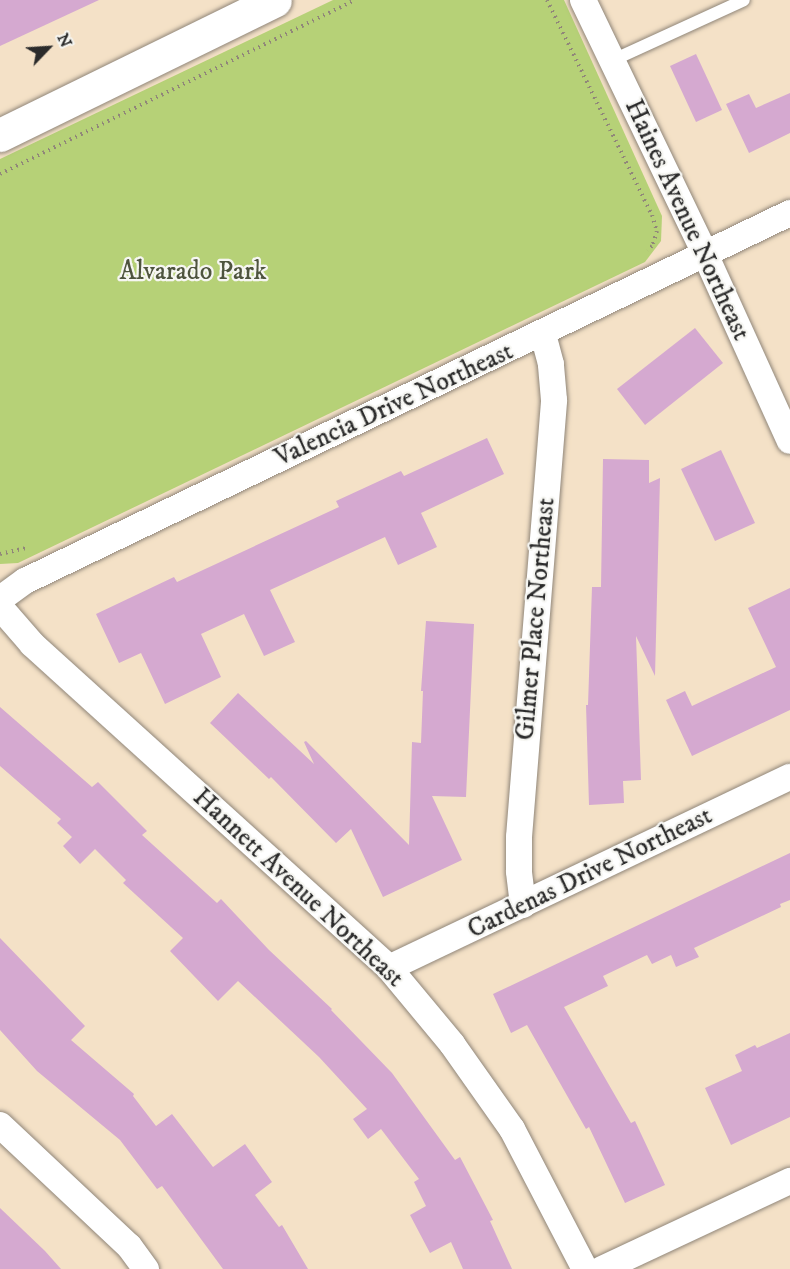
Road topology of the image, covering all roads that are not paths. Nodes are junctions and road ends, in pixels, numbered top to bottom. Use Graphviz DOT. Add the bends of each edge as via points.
graph roads {
  1 [pos="275,0"];
  2 [pos="583,0"];
  3 [pos="744,0"];
  4 [pos="611,61"];
  5 [pos="0,135"];
  6 [pos="790,213"];
  7 [pos="705,254"];
  8 [pos="543,334"];
  9 [pos="790,441"];
  10 [pos="0,599"];
  11 [pos="0,607"];
  12 [pos="790,777"];
  13 [pos="523,906"];
  14 [pos="389,968"];
  15 [pos="0,1125"];
  16 [pos="790,1181"];
  17 [pos="146,1269"];
  18 [pos="585,1269"];
  19 [pos="602,1269"];
  1 -- 5 [label="street"];
  2 -- 4 [label="street, Haines Avenue Northeast"];
  3 -- 4 [label="lane"];
  4 -- 7 [label="street, Haines Avenue Northeast"];
  6 -- 7 [label="street, Valencia Drive Northeast"];
  7 -- 8 [label="street, Valencia Drive Northeast"];
  7 -- 9 [label="street, Haines Avenue Northeast"];
  8 -- 10 [label="street, Valencia Drive Northeast" via="25,580"];
  8 -- 13 [label="street, Gilmer Place Northeast" via="554,400 519,837"];
  11 -- 14 [label="street, Hannett Avenue Northeast" via="32,644"];
  12 -- 13 [label="street, Cardenas Drive Northeast"];
  13 -- 14 [label="street, Cardenas Drive Northeast"];
  14 -- 18 [label="street, Hannett Avenue Northeast" via="452,1044 512,1129"];
  15 -- 17 [label="street" via="129,1246"];
  16 -- 19 [label="street"];
}
